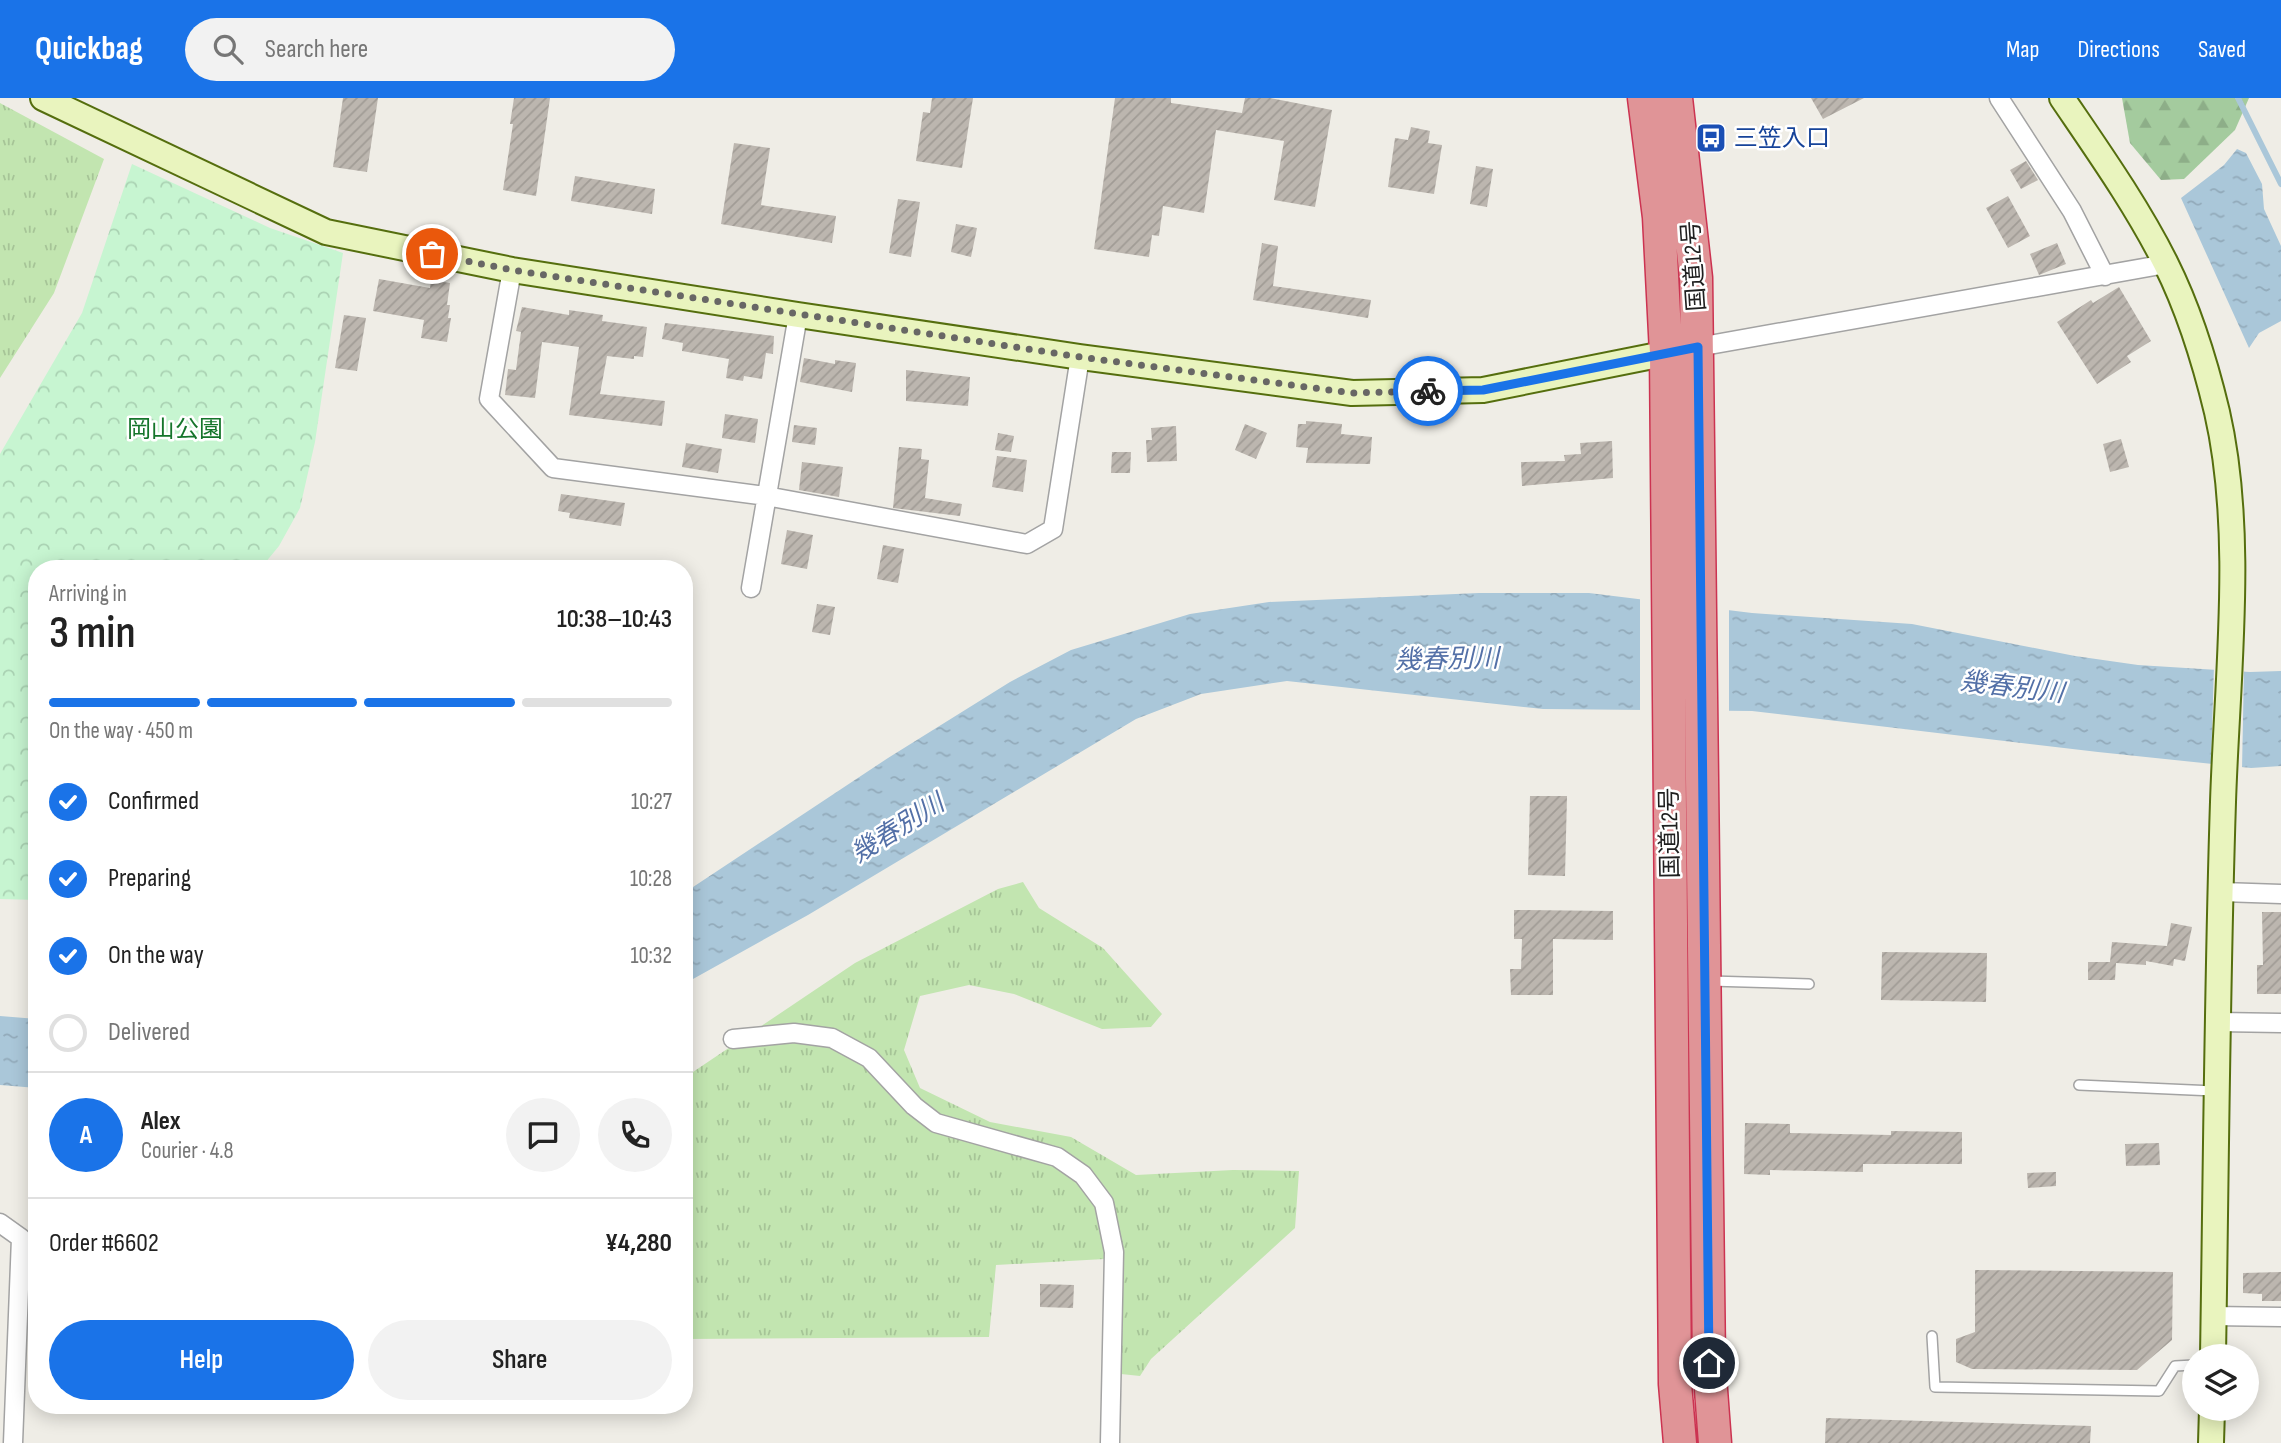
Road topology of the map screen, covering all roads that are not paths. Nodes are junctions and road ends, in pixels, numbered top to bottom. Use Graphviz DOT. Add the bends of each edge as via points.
graph roads {
  1 [pos="43,98"];
  2 [pos="1644,98"];
  3 [pos="1676,98"];
  4 [pos="1999,98"];
  5 [pos="2062,98"];
  6 [pos="2166,264"];
  7 [pos="512,270"];
  8 [pos="2105,276"];
  9 [pos="798,315"];
  10 [pos="1698,347"];
  11 [pos="1666,353"];
  12 [pos="1080,357"];
  13 [pos="766,496"];
  14 [pos="751,588"];
  15 [pos="2222,892"];
  16 [pos="2281,894"];
  17 [pos="1704,981"];
  18 [pos="1809,984"];
  19 [pos="2219,1022"];
  20 [pos="2281,1023"];
  21 [pos="733,1040"];
  22 [pos="2079,1085"];
  23 [pos="2218,1091"];
  24 [pos="0,1223"];
  25 [pos="2213,1316"];
  26 [pos="2281,1317"];
  27 [pos="1932,1336"];
  28 [pos="2213,1344"];
  29 [pos="2182,1366"];
  30 [pos="2212,1421"];
  31 [pos="13,1443"];
  32 [pos="1110,1443"];
  33 [pos="1680,1443"];
  34 [pos="1715,1443"];
  35 [pos="2211,1443"];
  1 -- 7 [label="street" via="326,232"];
  2 -- 11 [label="highway, 国道12号" via="1659,217"];
  3 -- 10 [label="highway, 国道12号" via="1696,278"];
  4 -- 8 [label="street" via="2072,211"];
  5 -- 6 [label="street"];
  6 -- 8 [label="street"];
  6 -- 15 [label="street" via="2197,341 2217,414 2227,490 2231,643"];
  7 -- 9 [label="street"];
  7 -- 13 [label="street" via="489,399 553,468"];
  8 -- 10 [label="street"];
  9 -- 12 [label="street"];
  9 -- 13 [label="street"];
  10 -- 11 [label="street"];
  10 -- 17 [label="highway, 国道12号"];
  11 -- 12 [label="street" via="1483,390 1352,393"];
  11 -- 33 [label="highway, 国道12号" via="1675,1384"];
  12 -- 13 [label="street" via="1053,529 1027,544"];
  13 -- 14 [label="street"];
  15 -- 16 [label="street"];
  15 -- 19 [label="street"];
  17 -- 18 [label="lane"];
  17 -- 34 [label="highway, 国道12号" via="1709,1363"];
  19 -- 20 [label="street"];
  19 -- 23 [label="street"];
  21 -- 32 [label="street" via="794,1033 832,1038 869,1058 936,1123 1057,1157 1083,1175 1104,1203 1114,1252"];
  22 -- 23 [label="lane"];
  23 -- 25 [label="street"];
  24 -- 31 [label="street" via="21,1238"];
  25 -- 26 [label="street"];
  25 -- 28 [label="street"];
  27 -- 29 [label="lane" via="1935,1387 2159,1391 2175,1366"];
  30 -- 35 [label="street"];
}
